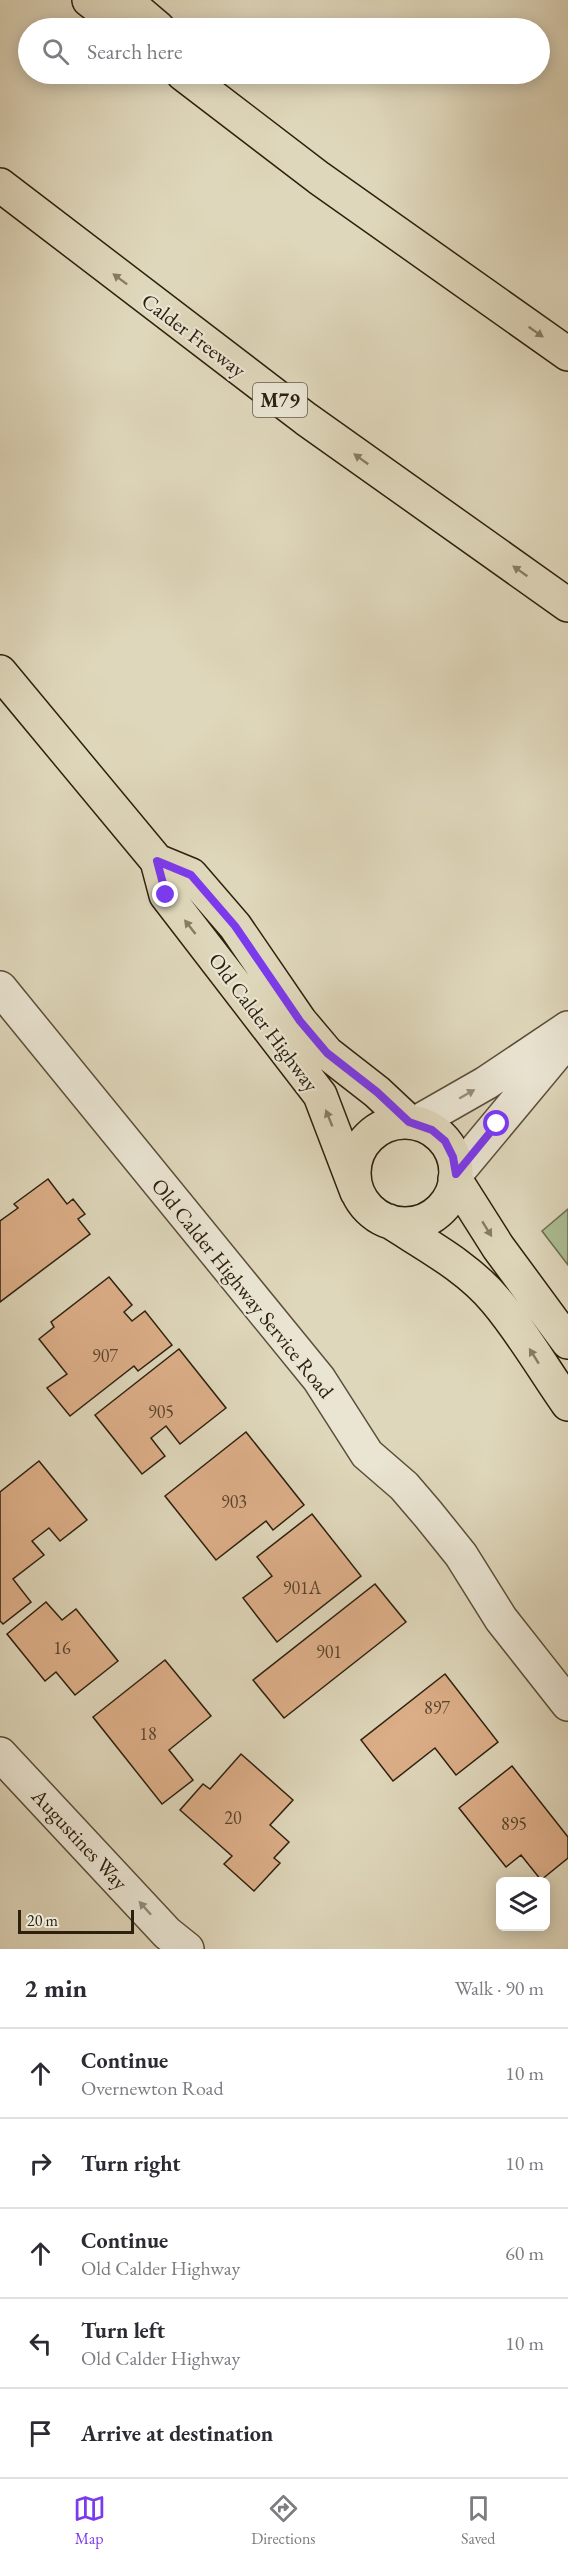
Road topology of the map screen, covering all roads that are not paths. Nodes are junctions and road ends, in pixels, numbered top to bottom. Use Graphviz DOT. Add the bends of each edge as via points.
graph roads {
  1 [pos="89,0"];
  2 [pos="125,0"];
  3 [pos="112,18"];
  4 [pos="146,18"];
  5 [pos="196,84"];
  6 [pos="223,84"];
  7 [pos="0,186"];
  8 [pos="505,310"];
  9 [pos="568,354"];
  10 [pos="568,604"];
  11 [pos="0,672"];
  12 [pos="157,861"];
  13 [pos="0,988"];
  14 [pos="568,1028"];
  15 [pos="568,1039"];
  16 [pos="413,1123"];
  17 [pos="455,1177"];
  18 [pos="357,1192"];
  19 [pos="389,1221"];
  20 [pos="568,1342"];
  21 [pos="568,1404"];
  22 [pos="568,1704"];
  23 [pos="0,1754"];
  24 [pos="187,1949"];
  1 -- 3 [label="main road"];
  2 -- 4 [label="main road"];
  5 -- 8 [label="main road" via="319,178"];
  6 -- 8 [label="main road" via="323,169"];
  10 -- 7 [label="main road, Calder Freeway / M79, one-way" via="306,419"];
  8 -- 9 [label="main road, one-way"];
  11 -- 12 [label="main road, Old Calder Highway"];
  12 -- 16 [label="main road, Old Calder Highway" via="191,875 235,926 300,1021 327,1053"];
  18 -- 12 [label="main road, Old Calder Highway, one-way" via="320,1095 166,895"];
  13 -- 22 [label="street, Old Calder Highway Service Road" via="319,1379 367,1454 404,1486 428,1514 466,1563 501,1619"];
  16 -- 14 [label="street, one-way" via="486,1083"];
  15 -- 17 [label="street"];
  16 -- 17 [label="main road" via="432,1130 445,1141 453,1157"];
  16 -- 18 [label="main road" via="392,1123 364,1142 353,1175"];
  17 -- 19 [label="main road" via="451,1193 432,1216 404,1224"];
  17 -- 20 [label="main road, one-way" via="498,1247"];
  18 -- 19 [label="main road" via="376,1214"];
  21 -- 19 [label="main road, one-way" via="496,1300 441,1254"];
  24 -- 23 [label="street, Augustines Way, one-way"];
}
